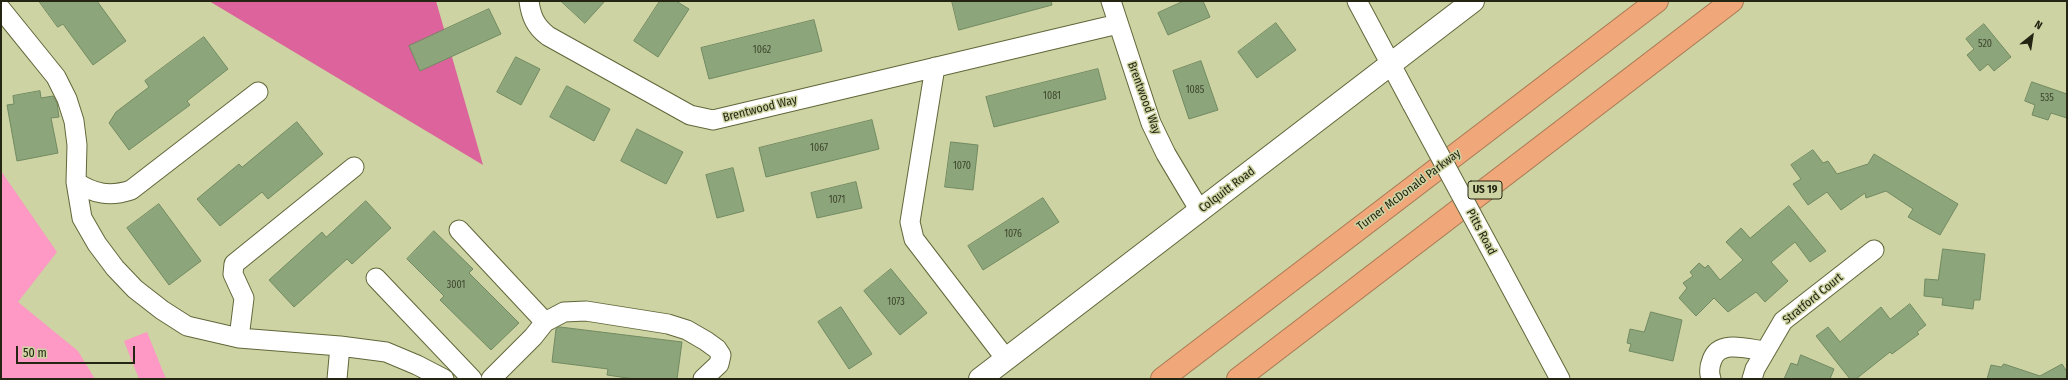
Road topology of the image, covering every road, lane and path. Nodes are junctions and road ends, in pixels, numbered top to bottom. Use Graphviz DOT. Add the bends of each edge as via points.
graph roads {
  1 [pos="530,1"];
  2 [pos="1111,1"];
  3 [pos="1356,1"];
  4 [pos="1474,1"];
  5 [pos="1657,1"];
  6 [pos="1732,1"];
  7 [pos="1,9"];
  8 [pos="1118,24"];
  9 [pos="1391,64"];
  10 [pos="934,67"];
  11 [pos="258,92"];
  12 [pos="354,167"];
  13 [pos="76,182"];
  14 [pos="1200,211"];
  15 [pos="459,230"];
  16 [pos="1874,250"];
  17 [pos="376,278"];
  18 [pos="545,322"];
  19 [pos="239,338"];
  20 [pos="340,346"];
  21 [pos="1764,351"];
  22 [pos="1006,360"];
  23 [pos="337,379"];
  24 [pos="444,379"];
  25 [pos="472,379"];
  26 [pos="490,379"];
  27 [pos="703,379"];
  28 [pos="980,379"];
  29 [pos="1162,379"];
  30 [pos="1238,379"];
  31 [pos="1560,379"];
  32 [pos="1711,379"];
  33 [pos="1752,379"];
  1 -- 10 [label="street, Brentwood Way" via="532,18 539,29 548,36 690,114 713,120"];
  2 -- 8 [label="street, Brentwood Way"];
  3 -- 9 [label="street, Pitts Road"];
  4 -- 9 [label="street, Colquitt Road"];
  5 -- 29 [label="highway, Turner McDonald Parkway"];
  6 -- 30 [label="highway, US 19"];
  7 -- 13 [label="street" via="56,77 67,99 74,121 77,145"];
  8 -- 10 [label="street, Brentwood Way"];
  8 -- 14 [label="street, Brentwood Way" via="1151,123"];
  9 -- 14 [label="street, Colquitt Road"];
  9 -- 31 [label="street, Pitts Road, bridge"];
  10 -- 22 [label="street" via="910,222 914,239"];
  11 -- 13 [label="street" via="131,190 117,194 100,194"];
  12 -- 19 [label="street" via="234,264 233,274 244,298"];
  13 -- 19 [label="street" via="82,218 110,262 135,289 187,326"];
  14 -- 22 [label="street, Colquitt Road"];
  15 -- 18 [label="street"];
  16 -- 21 [label="street, Stratford Court" via="1783,322"];
  17 -- 25 [label="street"];
  18 -- 26 [label="street" via="534,337"];
  18 -- 27 [label="street" via="564,312 586,311 668,324 687,330 717,349 721,355 719,364"];
  19 -- 20 [label="street"];
  20 -- 23 [label="street"];
  20 -- 24 [label="street" via="386,352"];
  21 -- 32 [label="street" via="1734,347 1721,349 1712,358 1709,367"];
  21 -- 33 [label="street, Stratford Court" via="1754,369"];
  22 -- 28 [label="street, Colquitt Road"];
}
